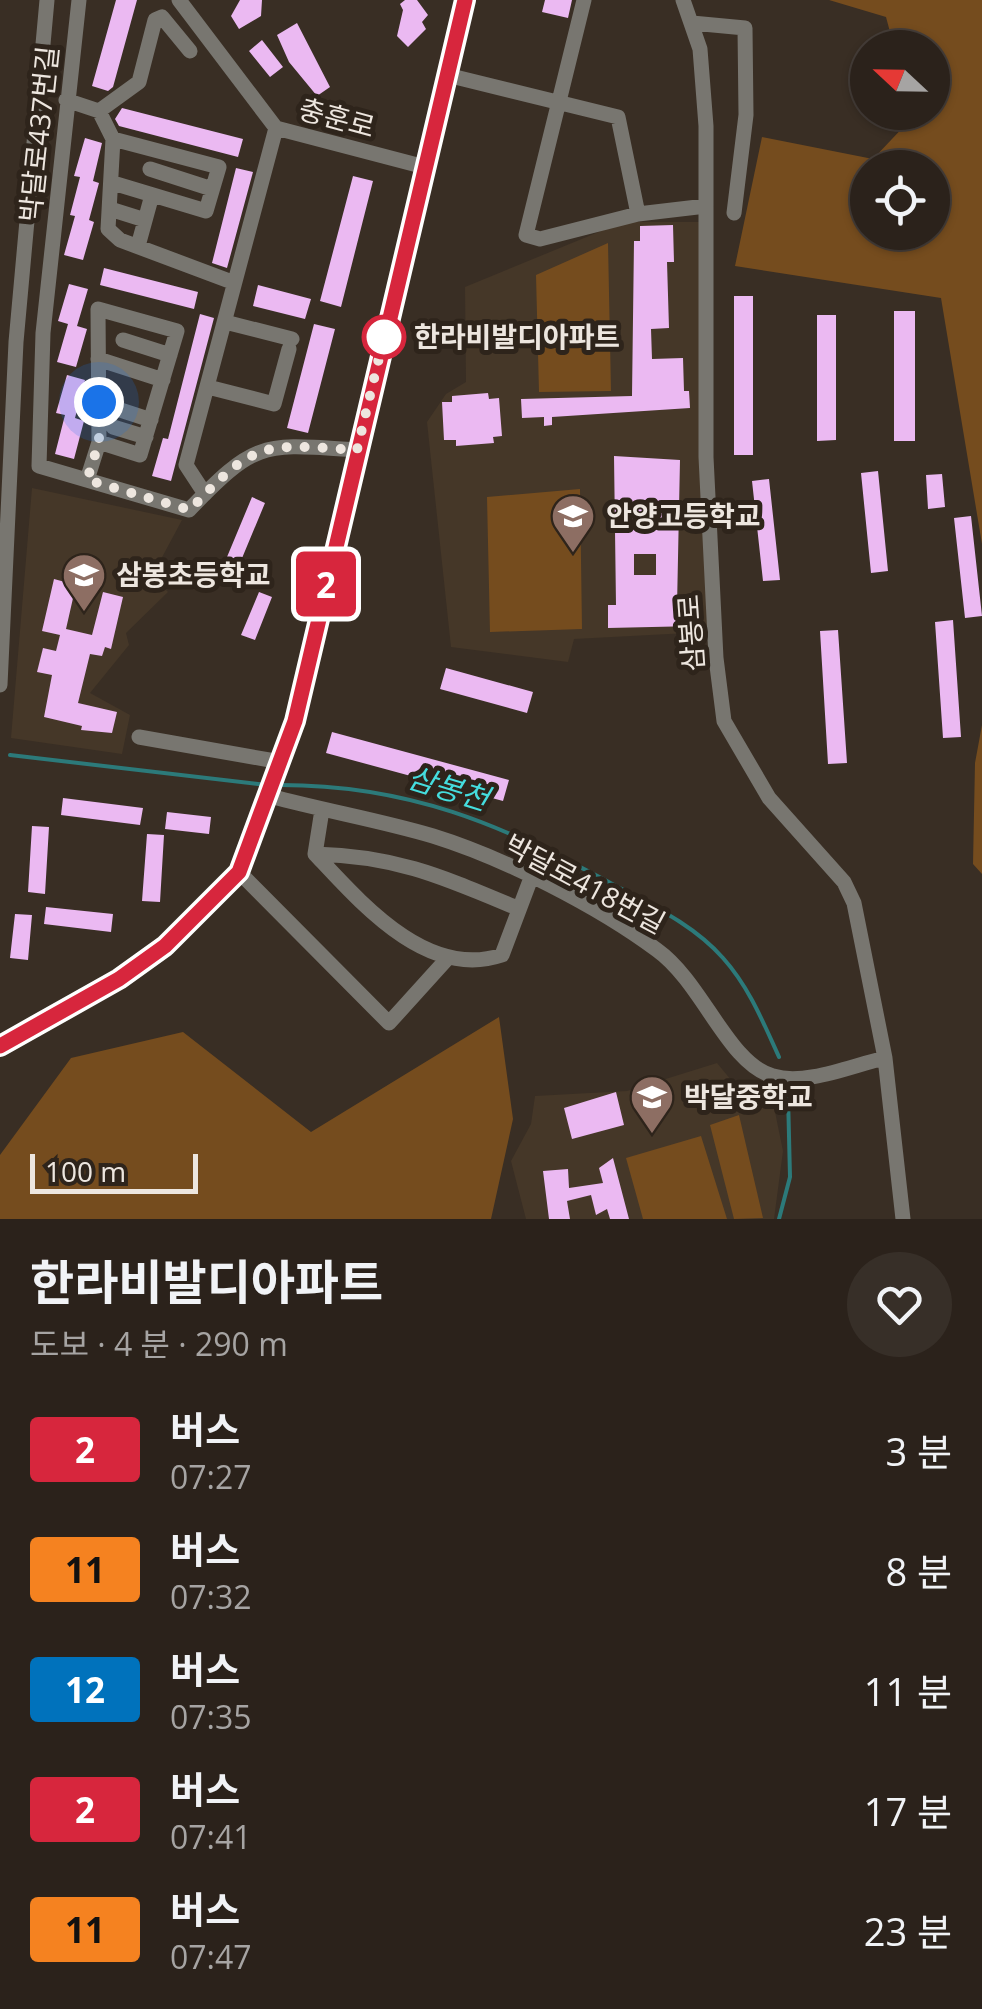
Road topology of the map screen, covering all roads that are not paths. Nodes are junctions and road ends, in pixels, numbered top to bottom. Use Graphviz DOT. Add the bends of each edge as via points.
graph roads {
  1 [pos="47,0"];
  2 [pos="79,0"];
  3 [pos="179,0"];
  4 [pos="466,0"];
  5 [pos="584,0"];
  6 [pos="683,0"];
  7 [pos="692,22"];
  8 [pos="190,51"];
  9 [pos="448,75"];
  10 [pos="66,100"];
  11 [pos="560,103"];
  12 [pos="99,111"];
  13 [pos="276,128"];
  14 [pos="113,139"];
  15 [pos="425,166"];
  16 [pos="150,169"];
  17 [pos="114,183"];
  18 [pos="212,189"];
  19 [pos="152,194"];
  20 [pos="706,206"];
  21 [pos="110,209"];
  22 [pos="734,213"];
  23 [pos="638,214"];
  24 [pos="145,220"];
  25 [pos="138,246"];
  26 [pos="232,282"];
  27 [pos="225,322"];
  28 [pos="123,340"];
  29 [pos="170,355"];
  30 [pos="98,359"];
  31 [pos="162,380"];
  32 [pos="208,386"];
  33 [pos="99,402"];
  34 [pos="150,420"];
  35 [pos="113,426"];
  36 [pos="146,437"];
  37 [pos="99,442"];
  38 [pos="357,450"];
  39 [pos="87,480"];
  40 [pos="205,494"];
  41 [pos="0,685"];
  42 [pos="139,737"];
  43 [pos="281,763"];
  44 [pos="271,794"];
  45 [pos="322,810"];
  46 [pos="439,838"];
  47 [pos="316,854"];
  48 [pos="427,870"];
  49 [pos="239,872"];
  50 [pos="531,878"];
  51 [pos="517,908"];
  52 [pos="446,960"];
  53 [pos="0,1046"];
  54 [pos="885,1058"];
  55 [pos="903,1219"];
  1 -- 41 [label="street" via="16,342"];
  2 -- 10 [label="street, 박달로437번길"];
  3 -- 13 [label="street, 충훈로"];
  4 -- 9 [label="street"];
  5 -- 11 [label="street"];
  6 -- 7 [label="street, 삼봉로"];
  7 -- 20 [label="street, 삼봉로" via="700,49"];
  7 -- 22 [label="street" via="744,28 746,115"];
  8 -- 12 [label="street" via="162,16 154,20 139,82"];
  9 -- 11 [label="street"];
  9 -- 15 [label="street"];
  10 -- 12 [label="street"];
  10 -- 39 [label="street, 박달로437번길" via="43,333 39,466"];
  11 -- 23 [label="street" via="618,117"];
  11 -- 23 [label="street" via="526,235 540,239"];
  12 -- 14 [label="street"];
  13 -- 15 [label="street, 충훈로"];
  13 -- 26 [label="street"];
  14 -- 17 [label="street"];
  14 -- 18 [label="street" via="219,167"];
  15 -- 38 [label="street"];
  16 -- 18 [label="street"];
  17 -- 19 [label="street"];
  17 -- 21 [label="street"];
  18 -- 19 [label="street" via="206,211"];
  19 -- 24 [label="street"];
  20 -- 23 [label="street"];
  20 -- 54 [label="street, 삼봉로" via="706,457 724,721 769,798 844,882"];
  21 -- 24 [label="street"];
  21 -- 25 [label="street" via="108,228"];
  24 -- 25 [label="street"];
  25 -- 26 [label="street"];
  26 -- 27 [label="street"];
  27 -- 32 [label="street"];
  27 -- 32 [label="street" via="290,344 274,404"];
  28 -- 29 [label="street"];
  29 -- 30 [label="street" via="177,330 98,309"];
  29 -- 31 [label="street"];
  30 -- 31 [label="street"];
  30 -- 33 [label="street"];
  31 -- 34 [label="street"];
  32 -- 40 [label="street" via="186,465"];
  33 -- 34 [label="street"];
  33 -- 37 [label="street"];
  34 -- 36 [label="street"];
  35 -- 36 [label="street"];
  36 -- 37 [label="street" via="140,455"];
  37 -- 39 [label="street"];
  38 -- 40 [label="street" via="264,447"];
  38 -- 43 [label="street"];
  39 -- 40 [label="street, 박달로437번길" via="190,510"];
  42 -- 43 [label="street"];
  43 -- 44 [label="street"];
  44 -- 45 [label="street, 박달로418번길"];
  44 -- 49 [label="street"];
  45 -- 46 [label="street, 박달로418번길"];
  45 -- 47 [label="street"];
  46 -- 48 [label="street"];
  46 -- 50 [label="street, 박달로418번길"];
  47 -- 48 [label="street" via="373,856"];
  47 -- 52 [label="street" via="366,908"];
  48 -- 51 [label="street"];
  49 -- 52 [label="street" via="388,1023"];
  49 -- 53 [label="street" via="165,946"];
  50 -- 51 [label="street"];
  50 -- 54 [label="street, 박달로418번길" via="658,950 688,977 735,1054 769,1074 800,1078"];
  51 -- 52 [label="street" via="502,955"];
  54 -- 55 [label="street, 삼봉로"];
}
